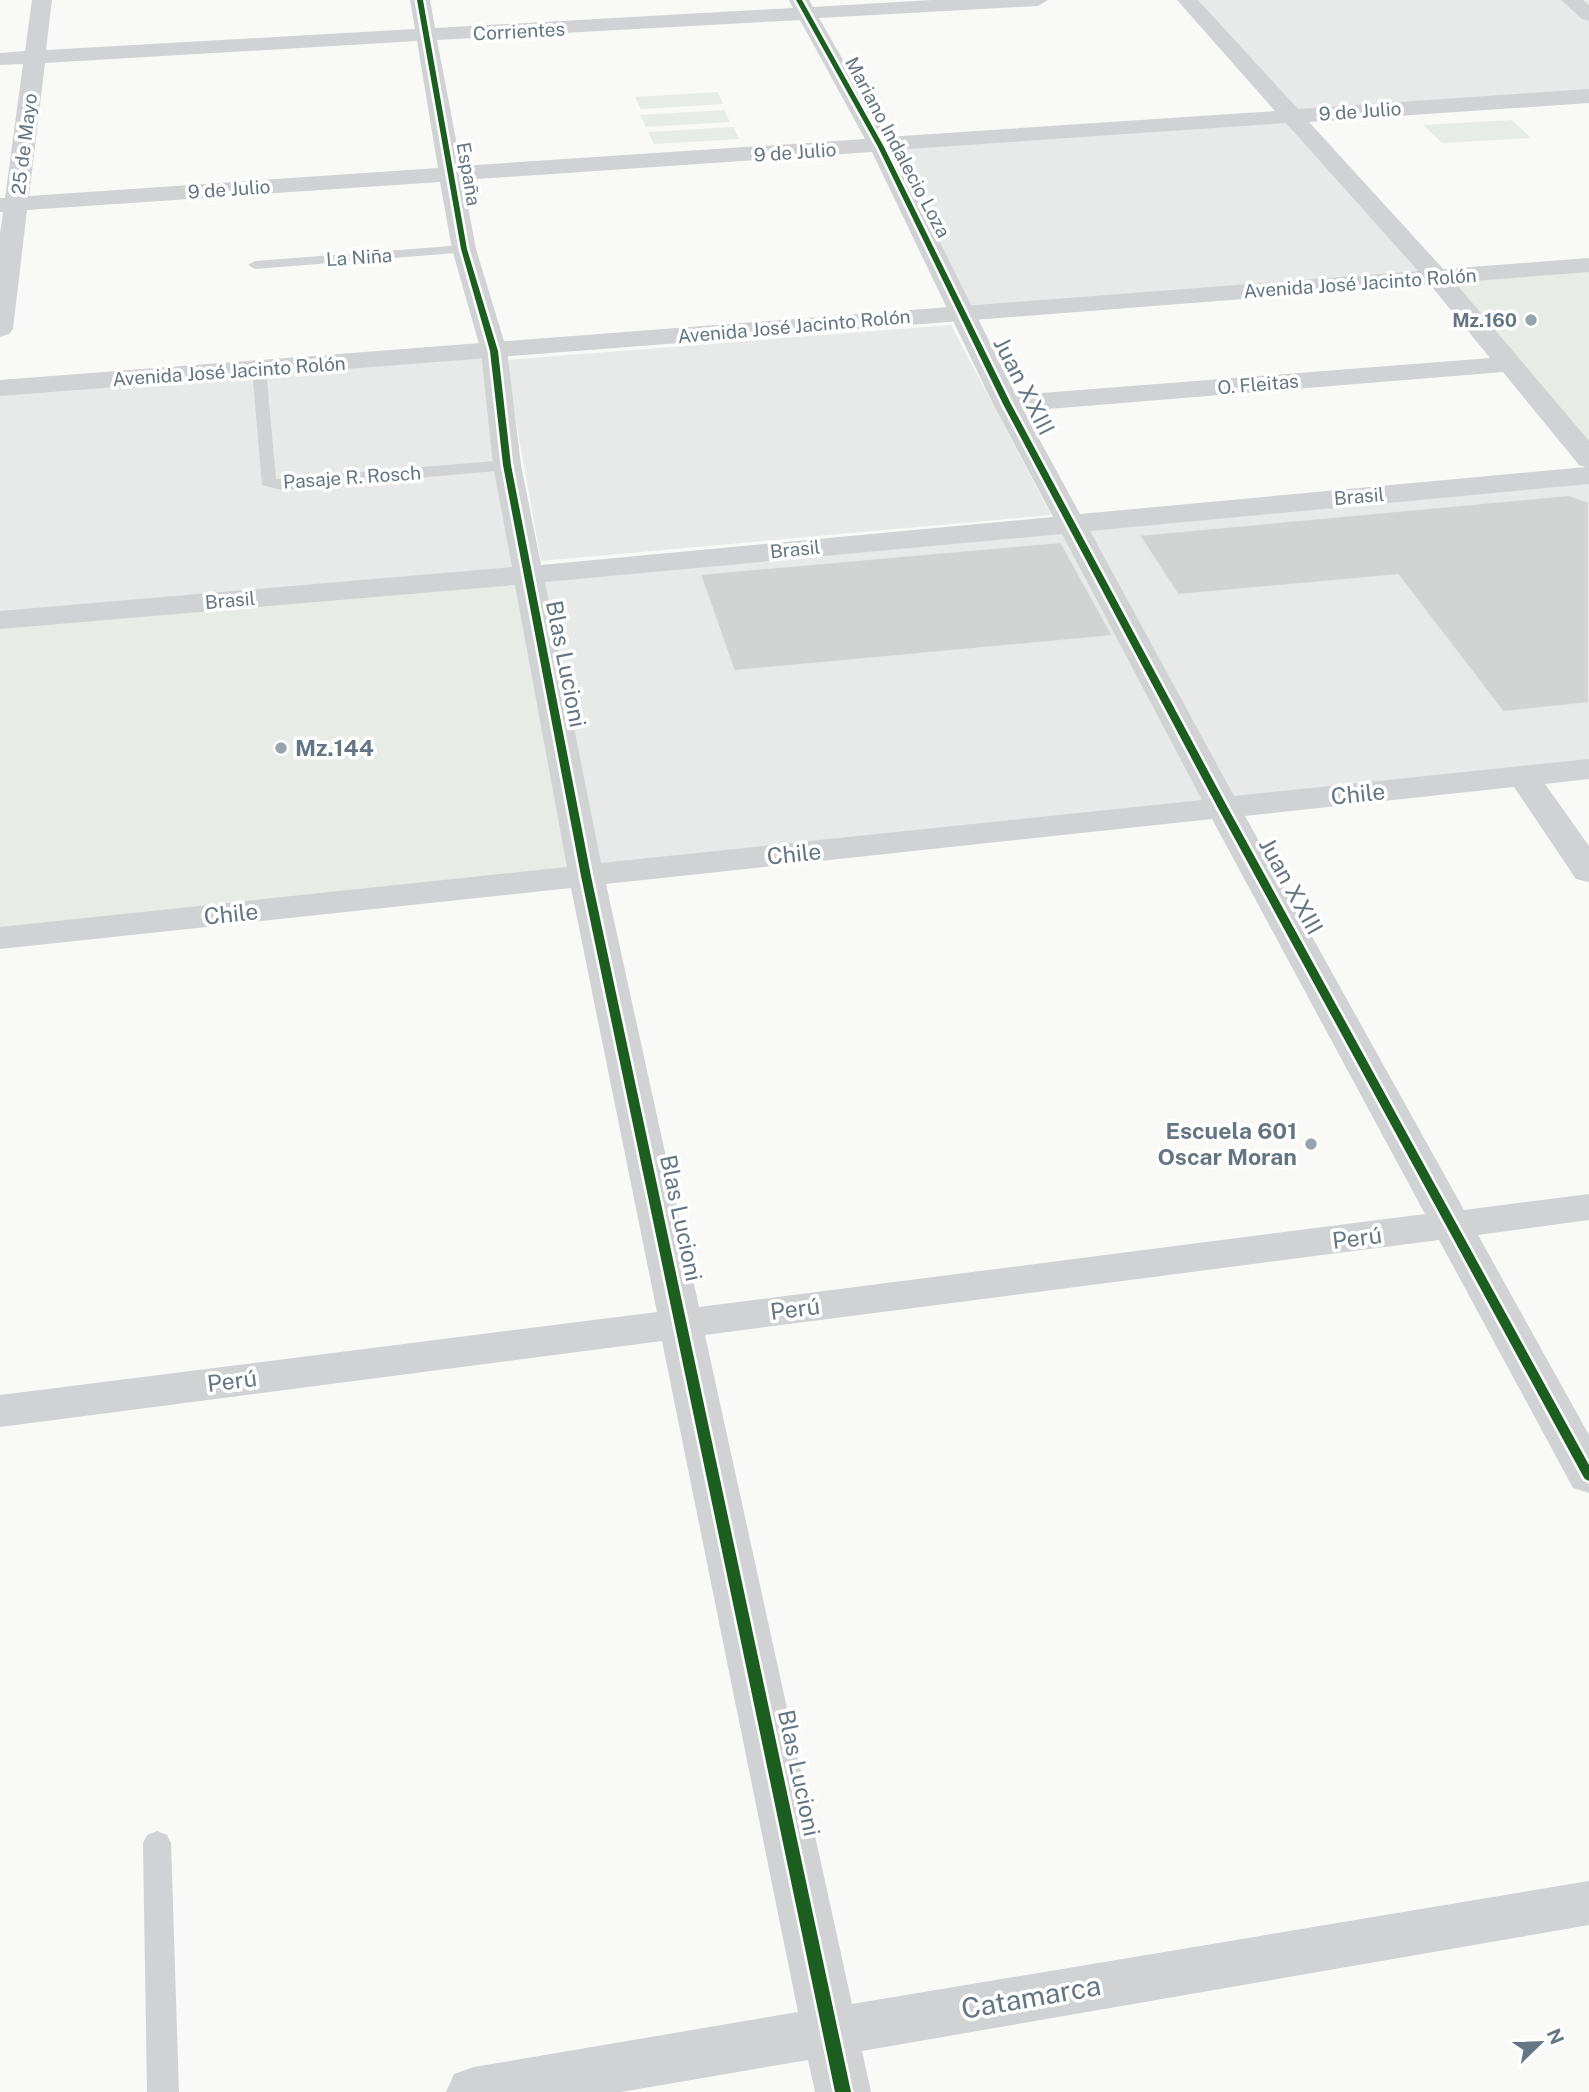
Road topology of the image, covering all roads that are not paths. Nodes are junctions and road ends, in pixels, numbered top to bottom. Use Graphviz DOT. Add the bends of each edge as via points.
graph roads {
  1 [pos="42,0"];
  2 [pos="420,0"];
  3 [pos="1038,0"];
  4 [pos="1187,0"];
  5 [pos="1571,0"];
  6 [pos="803,7"];
  7 [pos="1589,15"];
  8 [pos="428,36"];
  9 [pos="35,56"];
  10 [pos="0,59"];
  11 [pos="1589,96"];
  12 [pos="1289,116"];
  13 [pos="881,147"];
  14 [pos="450,174"];
  15 [pos="9,205"];
  16 [pos="464,250"];
  17 [pos="254,265"];
  18 [pos="1589,265"];
  19 [pos="1437,277"];
  20 [pos="964,312"];
  21 [pos="0,329"];
  22 [pos="494,351"];
  23 [pos="1509,363"];
  24 [pos="259,369"];
  25 [pos="0,388"];
  26 [pos="1007,404"];
  27 [pos="1589,459"];
  28 [pos="507,465"];
  29 [pos="1589,475"];
  30 [pos="1073,522"];
  31 [pos="528,575"];
  32 [pos="0,620"];
  33 [pos="1589,769"];
  34 [pos="1522,776"];
  35 [pos="1223,808"];
  36 [pos="1589,871"];
  37 [pos="586,876"];
  38 [pos="0,939"];
  39 [pos="1589,1207"];
  40 [pos="1455,1226"];
  41 [pos="683,1324"];
  42 [pos="0,1411"];
  43 [pos="1589,1476"];
  44 [pos="157,1843"];
  45 [pos="1589,1903"];
  46 [pos="831,2030"];
  47 [pos="163,2092"];
  48 [pos="474,2092"];
  49 [pos="843,2092"];
  1 -- 9 [label="street, 25 de Mayo"];
  2 -- 8 [label="street, España"];
  3 -- 6 [label="street, Corrientes"];
  4 -- 12 [label="street"];
  5 -- 7 [label="street"];
  6 -- 8 [label="street, Corrientes"];
  6 -- 13 [label="street, Mariano Indalecio Loza"];
  8 -- 9 [label="street, Corrientes"];
  8 -- 14 [label="street, España"];
  9 -- 10 [label="street, Corrientes"];
  9 -- 15 [label="street, 25 de Mayo"];
  11 -- 12 [label="street, 9 de Julio"];
  12 -- 13 [label="street, 9 de Julio"];
  12 -- 19 [label="street"];
  13 -- 14 [label="street, 9 de Julio"];
  13 -- 20 [label="street, Mariano Indalecio Loza"];
  14 -- 15 [label="street, 9 de Julio"];
  14 -- 16 [label="street, España"];
  15 -- 21 [label="street, 25 de Mayo"];
  16 -- 17 [label="lane, La Niña"];
  16 -- 22 [label="street, España"];
  18 -- 19 [label="street, Avenida José Jacinto Rolón"];
  19 -- 20 [label="street, Avenida José Jacinto Rolón"];
  19 -- 23 [label="street"];
  20 -- 22 [label="street, Avenida José Jacinto Rolón"];
  20 -- 26 [label="street, Juan XXIII"];
  22 -- 24 [label="street, Avenida José Jacinto Rolón"];
  22 -- 28 [label="street, Blas Lucioni"];
  23 -- 26 [label="street, O. Fleitas"];
  23 -- 27 [label="street"];
  24 -- 25 [label="street, Avenida José Jacinto Rolón"];
  24 -- 28 [label="lane, Pasaje R. Rosch" via="268,482 282,485"];
  26 -- 30 [label="street, Juan XXIII"];
  28 -- 31 [label="street, Blas Lucioni"];
  29 -- 30 [label="street, Brasil"];
  30 -- 31 [label="street, Brasil"];
  30 -- 35 [label="street, Juan XXIII"];
  31 -- 32 [label="street, Brasil"];
  31 -- 37 [label="street, Blas Lucioni"];
  33 -- 34 [label="street, Chile"];
  34 -- 35 [label="street, Chile"];
  34 -- 36 [label="street"];
  35 -- 37 [label="street, Chile"];
  35 -- 40 [label="street, Juan XXIII"];
  37 -- 38 [label="street, Chile"];
  37 -- 41 [label="street, Blas Lucioni"];
  39 -- 40 [label="street, Perú"];
  40 -- 41 [label="street, Perú"];
  40 -- 43 [label="street, Juan XXIII"];
  41 -- 42 [label="street, Perú"];
  41 -- 46 [label="street, Blas Lucioni"];
  44 -- 47 [label="lane"];
  45 -- 46 [label="street, Catamarca"];
  46 -- 48 [label="street, Catamarca"];
  46 -- 49 [label="street, Blas Lucioni"];
}
